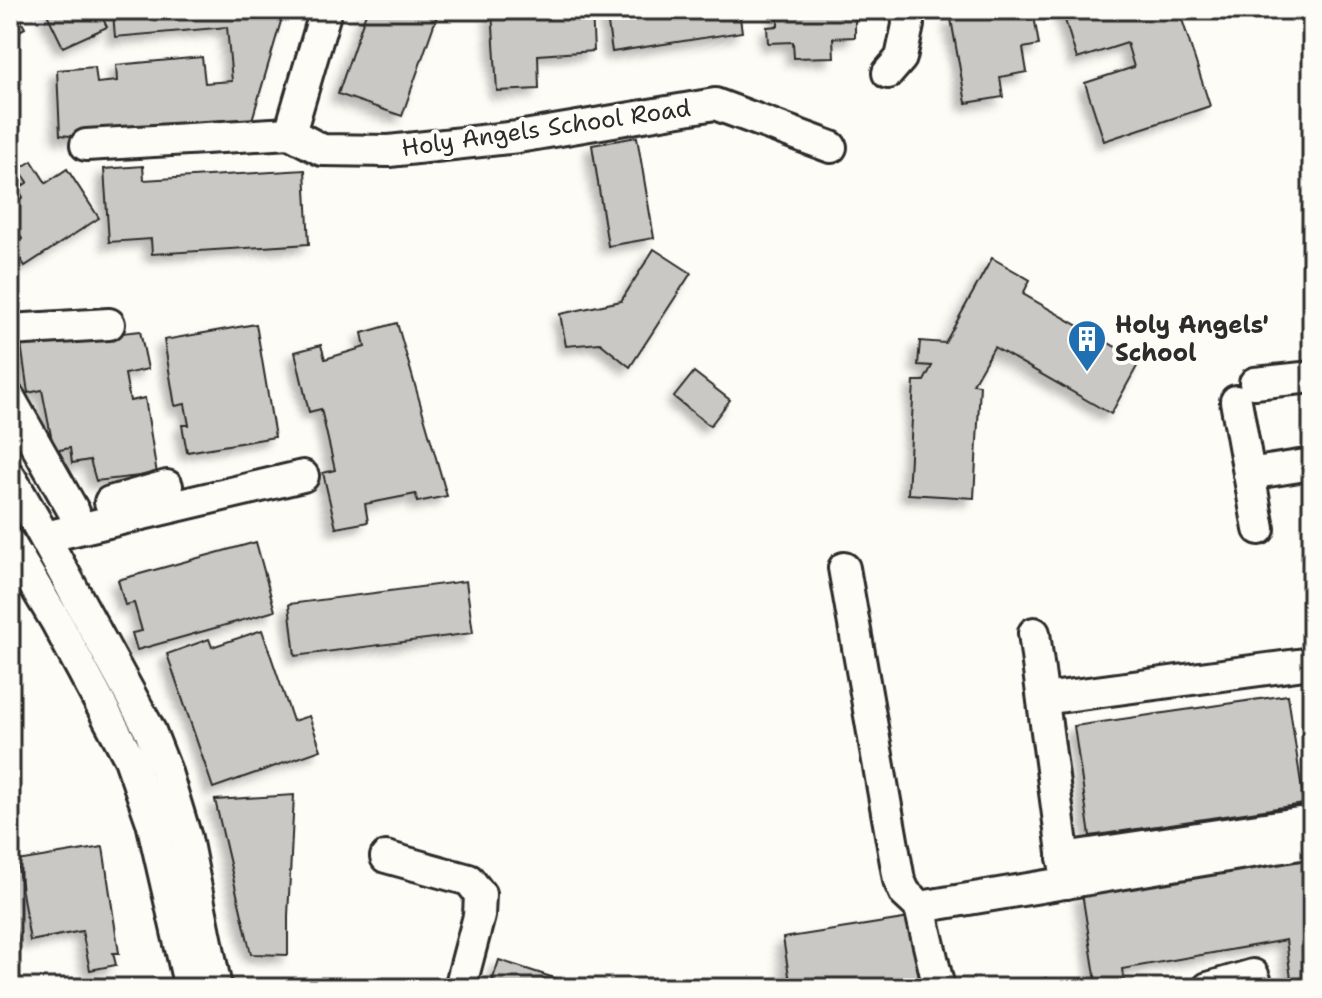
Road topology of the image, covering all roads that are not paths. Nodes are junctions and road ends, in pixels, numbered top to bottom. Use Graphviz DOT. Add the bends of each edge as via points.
graph roads {
  1 [pos="326,10"];
  2 [pos="907,10"];
  3 [pos="888,73"];
  4 [pos="290,133"];
  5 [pos="86,145"];
  6 [pos="831,147"];
  7 [pos="109,324"];
  8 [pos="10,330"];
  9 [pos="1312,377"];
  10 [pos="10,399"];
  11 [pos="1312,464"];
  12 [pos="1249,474"];
  13 [pos="303,476"];
  14 [pos="10,477"];
  15 [pos="167,486"];
  16 [pos="74,512"];
  17 [pos="1259,529"];
  18 [pos="30,530"];
  19 [pos="10,544"];
  20 [pos="844,568"];
  21 [pos="1034,633"];
  22 [pos="1312,663"];
  23 [pos="1043,699"];
  24 [pos="1312,821"];
  25 [pos="1312,842"];
  26 [pos="386,857"];
  27 [pos="1065,870"];
  28 [pos="920,907"];
  29 [pos="190,988"];
  30 [pos="216,988"];
  31 [pos="460,988"];
  32 [pos="939,988"];
  33 [pos="1208,988"];
  34 [pos="1258,988"];
  1 -- 4 [label="street"];
  2 -- 3 [label="street" via="901,58"];
  4 -- 5 [label="street"];
  4 -- 6 [label="street, Holy Angels School Road" via="322,150 389,151 518,137 715,104"];
  7 -- 8 [label="street"];
  9 -- 12 [label="street" via="1246,392"];
  10 -- 16 [label="street"];
  11 -- 12 [label="street"];
  12 -- 17 [label="street"];
  13 -- 18 [label="street"];
  14 -- 18 [label="street"];
  15 -- 16 [label="street"];
  16 -- 18 [label="street"];
  18 -- 30 [label="street" via="150,731 186,838"];
  19 -- 29 [label="street" via="130,759 152,822"];
  20 -- 28 [label="street" via="899,880"];
  21 -- 23 [label="street"];
  22 -- 23 [label="street"];
  23 -- 27 [label="street"];
  24 -- 27 [label="street"];
  25 -- 27 [label="street"];
  26 -- 31 [label="street" via="469,880 480,894"];
  27 -- 28 [label="street"];
  28 -- 32 [label="street"];
  33 -- 34 [label="street" via="1253,975"];
}
